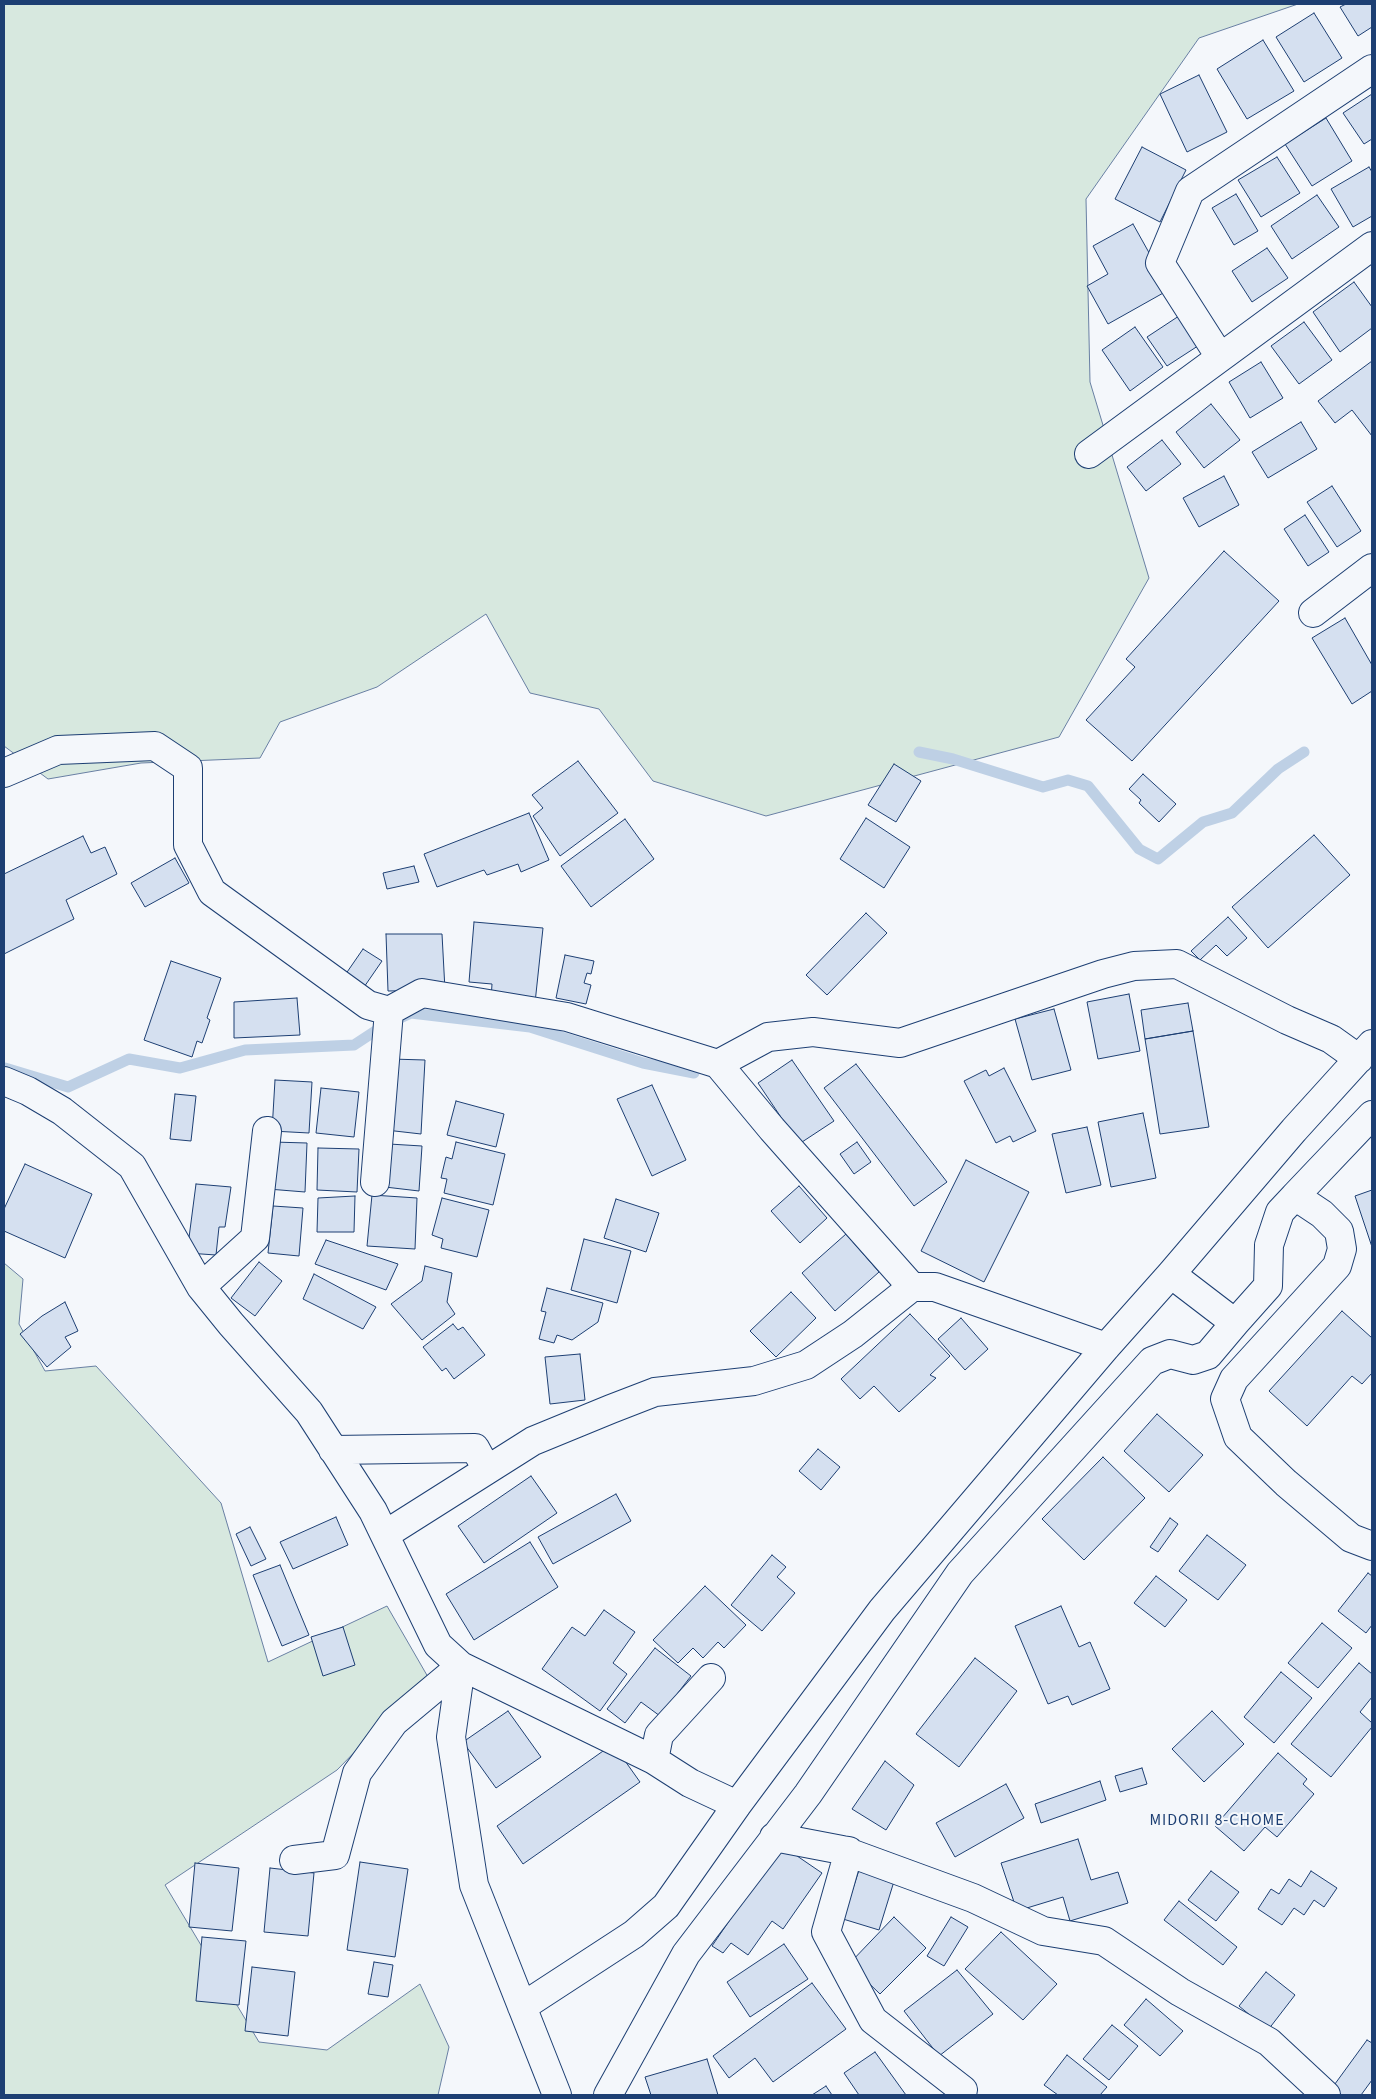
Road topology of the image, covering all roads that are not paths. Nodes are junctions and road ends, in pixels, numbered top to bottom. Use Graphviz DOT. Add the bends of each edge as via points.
graph roads {
  1 [pos="1372,69"];
  2 [pos="1371,249"];
  3 [pos="1220,357"];
  4 [pos="1088,454"];
  5 [pos="1372,568"];
  6 [pos="1313,613"];
  7 [pos="4,773"];
  8 [pos="389,1011"];
  9 [pos="1366,1052"];
  10 [pos="718,1064"];
  11 [pos="4,1081"];
  12 [pos="1372,1115"];
  13 [pos="267,1131"];
  14 [pos="375,1182"];
  15 [pos="1295,1196"];
  16 [pos="1171,1274"];
  17 [pos="201,1287"];
  18 [pos="912,1287"];
  19 [pos="1235,1323"];
  20 [pos="1106,1347"];
  21 [pos="334,1450"];
  22 [pos="487,1470"];
  23 [pos="386,1534"];
  24 [pos="1372,1546"];
  25 [pos="460,1666"];
  26 [pos="711,1678"];
  27 [pos="654,1760"];
  28 [pos="737,1805"];
  29 [pos="774,1837"];
  30 [pos="842,1850"];
  31 [pos="294,1860"];
  32 [pos="522,2007"];
  33 [pos="1309,2094"];
  34 [pos="557,2095"];
  35 [pos="608,2095"];
  36 [pos="959,2095"];
  1 -- 3 [label="street" via="1190,191 1160,263"];
  2 -- 3 [label="street"];
  3 -- 4 [label="street"];
  5 -- 6 [label="street"];
  7 -- 8 [label="street" via="58,750 154,746 188,768 188,845 212,892 368,1006"];
  8 -- 10 [label="street" via="422,993 567,1017"];
  8 -- 14 [label="street"];
  9 -- 10 [label="street" via="1287,1020 1177,964 1134,966 1103,974 900,1043 813,1032 768,1037"];
  9 -- 16 [label="street" via="1294,1130"];
  10 -- 18 [label="street"];
  11 -- 17 [label="street" via="62,1110 132,1166"];
  12 -- 15 [label="street"];
  13 -- 17 [label="street" via="255,1238"];
  15 -- 19 [label="street" via="1280,1212 1269,1245 1268,1286"];
  15 -- 24 [label="street" via="1322,1214 1339,1231 1342,1249 1337,1266 1234,1379 1225,1399 1238,1436 1286,1483 1351,1538"];
  16 -- 19 [label="street"];
  16 -- 20 [label="street"];
  17 -- 21 [label="street" via="309,1412"];
  18 -- 20 [label="street" via="935,1287"];
  18 -- 22 [label="street" via="853,1334 806,1365 754,1381 655,1392 533,1441"];
  19 -- 29 [label="street" via="1208,1354 1193,1360 1170,1354 1152,1361 960,1573 808,1794"];
  20 -- 28 [label="street" via="882,1610"];
  21 -- 22 [label="street" via="475,1448"];
  21 -- 23 [label="street"];
  22 -- 23 [label="street"];
  23 -- 25 [label="street" via="438,1645"];
  25 -- 27 [label="street"];
  25 -- 31 [label="street" via="394,1722 357,1773 335,1855"];
  25 -- 32 [label="street" via="451,1737 474,1885"];
  26 -- 27 [label="street" via="659,1736"];
  27 -- 28 [label="street" via="690,1783"];
  28 -- 32 [label="street" via="666,1906 634,1934"];
  29 -- 30 [label="street"];
  29 -- 35 [label="street" via="686,1954"];
  30 -- 33 [label="street" via="973,1898 1042,1931 1104,1941 1180,1992 1269,2042"];
  30 -- 36 [label="street" via="849,1851 826,1932 873,2020 963,2090"];
  32 -- 34 [label="street"];
}
